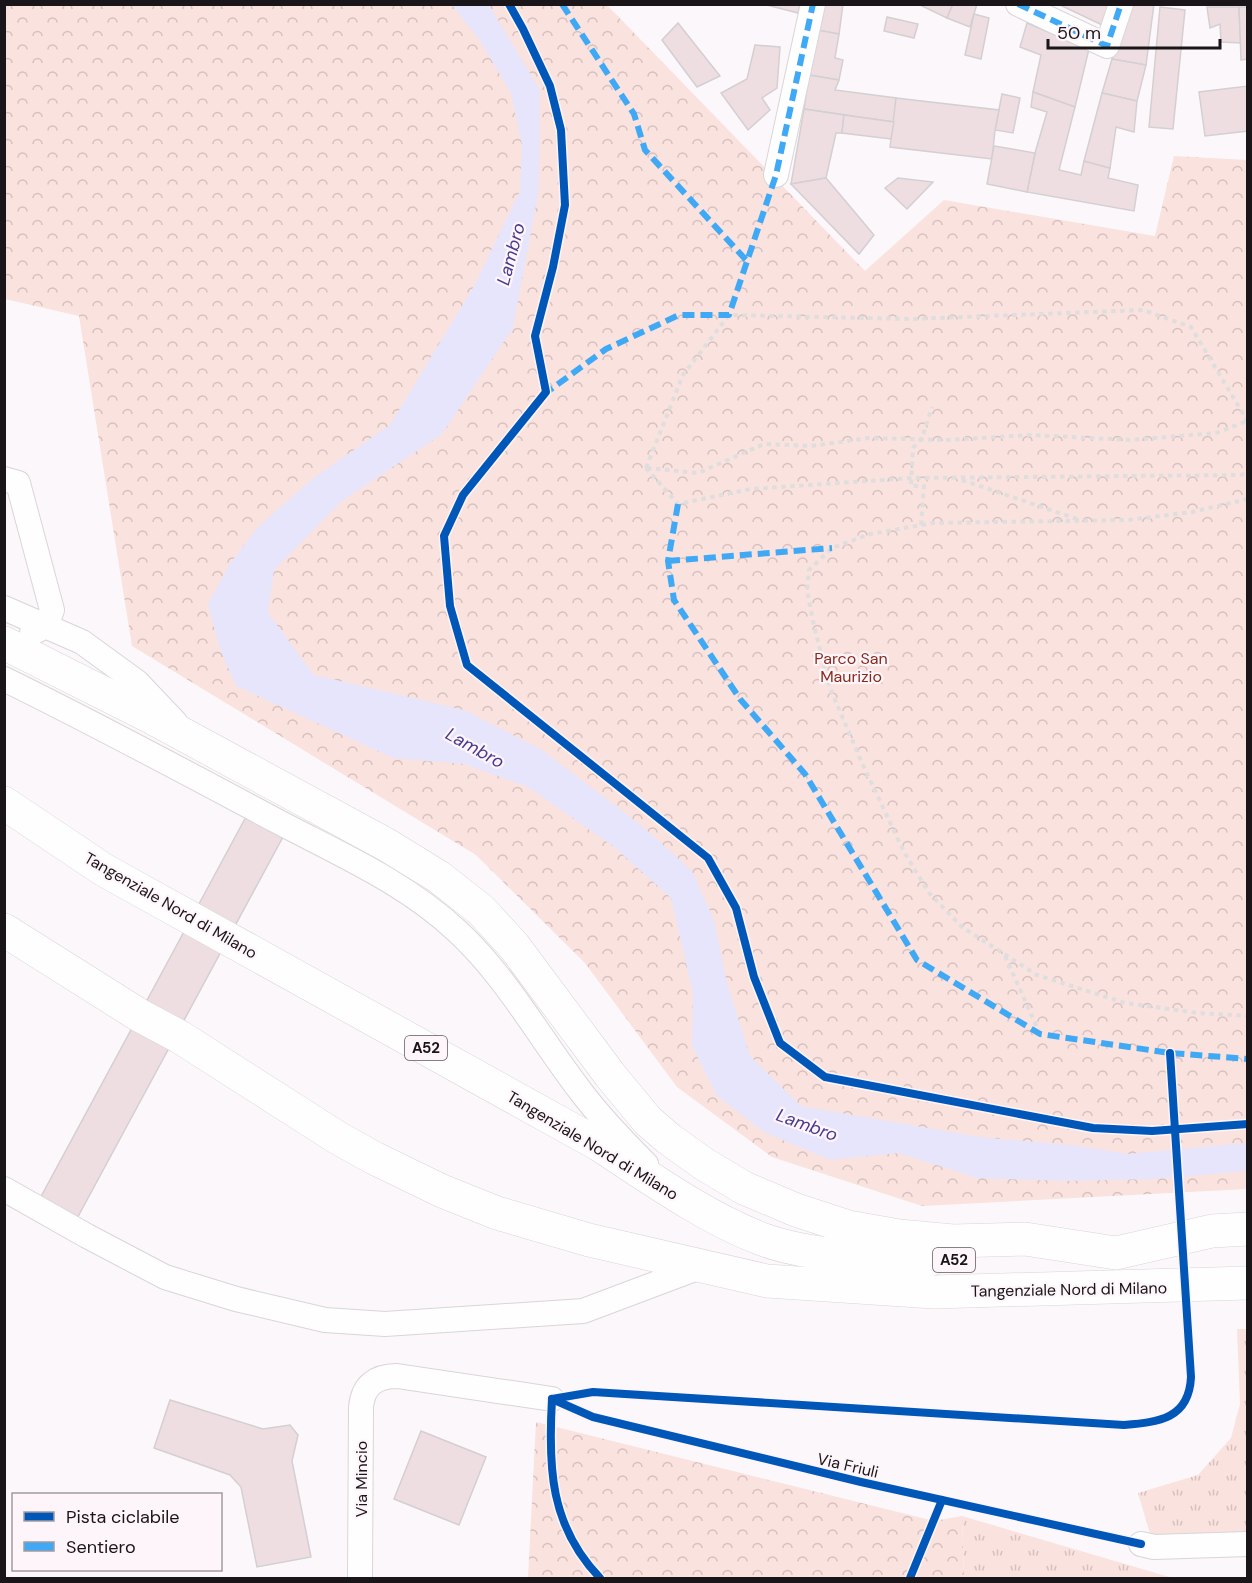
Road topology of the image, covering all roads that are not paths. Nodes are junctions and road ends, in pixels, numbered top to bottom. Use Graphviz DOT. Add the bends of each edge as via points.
graph roads {
  1 [pos="813,4"];
  2 [pos="1018,4"];
  3 [pos="1121,4"];
  4 [pos="776,174"];
  5 [pos="4,479"];
  6 [pos="4,608"];
  7 [pos="46,626"];
  8 [pos="7,645"];
  9 [pos="4,680"];
  10 [pos="190,739"];
  11 [pos="4,803"];
  12 [pos="4,930"];
  13 [pos="4,1189"];
  14 [pos="675,1193"];
  15 [pos="1248,1229"];
  16 [pos="1248,1248"];
  17 [pos="1116,1253"];
  18 [pos="700,1267"];
  19 [pos="1248,1282"];
  20 [pos="552,1399"];
  21 [pos="1141,1544"];
  22 [pos="1248,1544"];
  23 [pos="360,1578"];
  1 -- 4 [label="street"];
  2 -- 3 [label="street" via="1107,46"];
  5 -- 7 [label="street" via="18,483 52,610"];
  6 -- 7 [label="street"];
  7 -- 8 [label="street"];
  7 -- 10 [label="street" via="82,642 136,682"];
  8 -- 10 [label="highway"];
  9 -- 14 [label="street" via="96,725 418,898 458,932 493,971 582,1093"];
  10 -- 17 [label="highway" via="387,845 439,877 481,910 514,946 648,1121 704,1164 744,1188 848,1227 899,1236 953,1241 1025,1239"];
  11 -- 14 [label="highway, Tangenziale Nord di Milano / A52" via="105,870 598,1144"];
  12 -- 18 [label="highway, Tangenziale Nord di Milano / A52" via="338,1138 442,1191 589,1240"];
  13 -- 18 [label="street" via="165,1277 325,1320 385,1324 584,1311"];
  14 -- 17 [label="highway, Tangenziale Nord di Milano / A52" via="760,1238 814,1251 978,1260"];
  15 -- 17 [label="highway" via="1212,1230"];
  16 -- 17 [label="highway, Tangenziale Nord di Milano / A52"];
  18 -- 19 [label="highway, Tangenziale Nord di Milano / A52" via="766,1281 934,1292"];
  20 -- 23 [label="street, Via Mincio" via="397,1376 371,1383 363,1393 361,1407"];
  21 -- 22 [label="street"];
}
